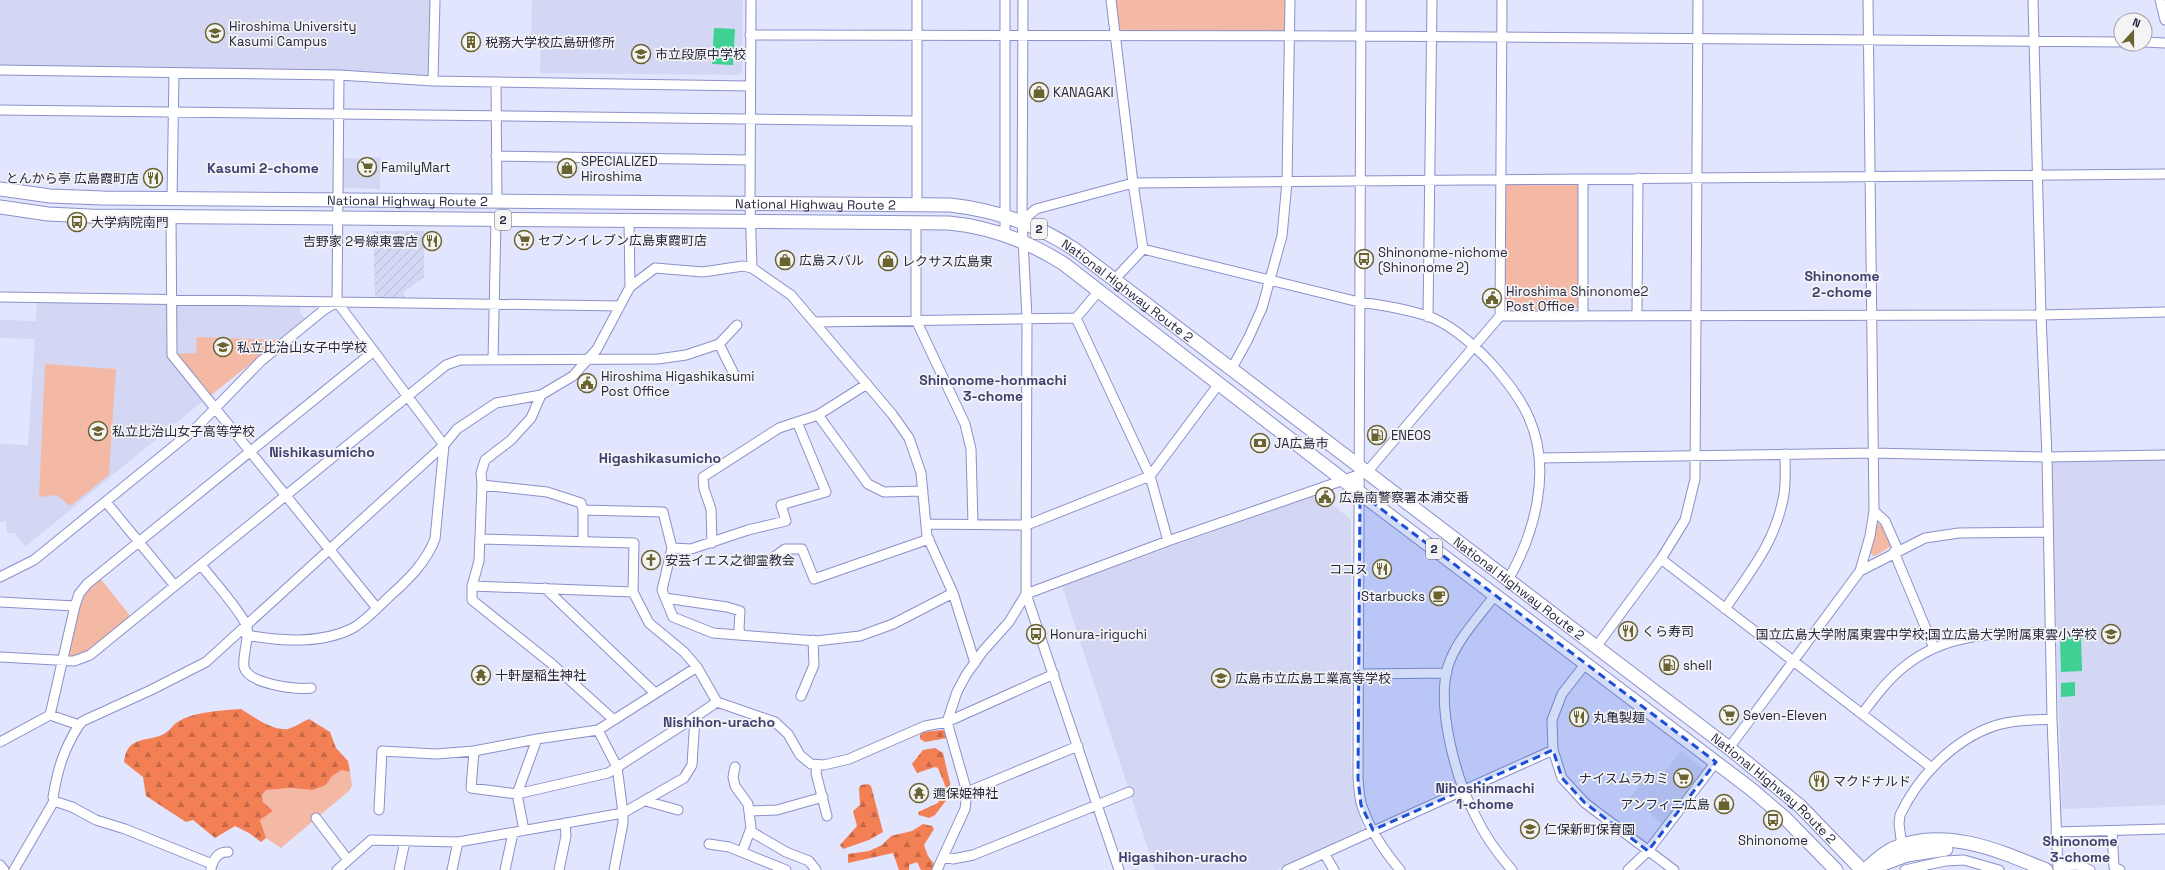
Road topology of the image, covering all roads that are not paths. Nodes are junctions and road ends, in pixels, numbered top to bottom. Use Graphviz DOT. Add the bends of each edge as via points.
graph roads {
  1 [pos="435,0"];
  2 [pos="751,0"];
  3 [pos="917,0"];
  4 [pos="1005,0"];
  5 [pos="1023,0"];
  6 [pos="1111,0"];
  7 [pos="1290,0"];
  8 [pos="1361,0"];
  9 [pos="1432,0"];
  10 [pos="1502,0"];
  11 [pos="1698,0"];
  12 [pos="1868,0"];
  13 [pos="2033,0"];
  14 [pos="2160,0"];
  15 [pos="2165,20"];
  16 [pos="750,35"];
  17 [pos="917,36"];
  18 [pos="1005,36"];
  19 [pos="1023,36"];
  20 [pos="1290,36"];
  21 [pos="1360,36"];
  22 [pos="1115,37"];
  23 [pos="1432,37"];
  24 [pos="1502,37"];
  25 [pos="1698,39"];
  26 [pos="1869,39"];
  27 [pos="2034,40"];
  28 [pos="2113,42"];
  29 [pos="2153,42"];
  30 [pos="2165,43"];
  31 [pos="0,70"];
  32 [pos="174,73"];
  33 [pos="339,75"];
  34 [pos="433,81"];
  35 [pos="496,82"];
  36 [pos="749,86"];
  37 [pos="0,110"];
  38 [pos="173,112"];
  39 [pos="338,114"];
  40 [pos="496,116"];
  41 [pos="750,119"];
  42 [pos="917,121"];
  43 [pos="496,156"];
  44 [pos="750,160"];
  45 [pos="2165,174"];
  46 [pos="2038,175"];
  47 [pos="1871,176"];
  48 [pos="1697,177"];
  49 [pos="1638,178"];
  50 [pos="1583,179"];
  51 [pos="1430,181"];
  52 [pos="1500,181"];
  53 [pos="1287,182"];
  54 [pos="1360,182"];
  55 [pos="1133,183"];
  56 [pos="0,189"];
  57 [pos="172,199"];
  58 [pos="338,200"];
  59 [pos="496,201"];
  60 [pos="750,204"];
  61 [pos="917,205"];
  62 [pos="0,207"];
  63 [pos="1005,216"];
  64 [pos="171,217"];
  65 [pos="338,219"];
  66 [pos="496,220"];
  67 [pos="629,221"];
  68 [pos="1022,221"];
  69 [pos="751,222"];
  70 [pos="916,223"];
  71 [pos="1005,234"];
  72 [pos="1023,241"];
  73 [pos="1142,249"];
  74 [pos="752,268"];
  75 [pos="1114,280"];
  76 [pos="1271,280"];
  77 [pos="630,287"];
  78 [pos="1098,292"];
  79 [pos="0,297"];
  80 [pos="171,299"];
  81 [pos="337,302"];
  82 [pos="1359,302"];
  83 [pos="494,304"];
  84 [pos="620,306"];
  85 [pos="2165,312"];
  86 [pos="1696,315"];
  87 [pos="1871,315"];
  88 [pos="2041,315"];
  89 [pos="1500,316"];
  90 [pos="1583,316"];
  91 [pos="1637,316"];
  92 [pos="1428,317"];
  93 [pos="1027,318"];
  94 [pos="1076,318"];
  95 [pos="916,320"];
  96 [pos="814,322"];
  97 [pos="737,325"];
  98 [pos="719,344"];
  99 [pos="1476,347"];
  100 [pos="374,351"];
  101 [pos="493,360"];
  102 [pos="587,360"];
  103 [pos="1232,368"];
  104 [pos="734,374"];
  105 [pos="867,384"];
  106 [pos="1218,385"];
  107 [pos="542,395"];
  108 [pos="408,398"];
  109 [pos="216,409"];
  110 [pos="818,415"];
  111 [pos="797,422"];
  112 [pos="444,445"];
  113 [pos="251,451"];
  114 [pos="1872,453"];
  115 [pos="1785,454"];
  116 [pos="1696,455"];
  117 [pos="2165,455"];
  118 [pos="2047,457"];
  119 [pos="1539,458"];
  120 [pos="1361,471"];
  121 [pos="1150,476"];
  122 [pos="1343,480"];
  123 [pos="482,485"];
  124 [pos="923,491"];
  125 [pos="1360,493"];
  126 [pos="286,496"];
  127 [pos="106,502"];
  128 [pos="583,510"];
  129 [pos="1874,511"];
  130 [pos="926,524"];
  131 [pos="973,524"];
  132 [pos="1027,524"];
  133 [pos="2048,532"];
  134 [pos="480,539"];
  135 [pos="929,539"];
  136 [pos="138,541"];
  137 [pos="1168,541"];
  138 [pos="583,542"];
  139 [pos="712,543"];
  140 [pos="672,548"];
  141 [pos="329,549"];
  142 [pos="1896,551"];
  143 [pos="1661,559"];
  144 [pos="766,563"];
  145 [pos="201,565"];
  146 [pos="1860,570"];
  147 [pos="0,577"];
  148 [pos="1508,580"];
  149 [pos="174,586"];
  150 [pos="472,586"];
  151 [pos="545,588"];
  152 [pos="633,592"];
  153 [pos="953,593"];
  154 [pos="1026,594"];
  155 [pos="1495,594"];
  156 [pos="665,598"];
  157 [pos="0,602"];
  158 [pos="75,606"];
  159 [pos="376,607"];
  160 [pos="1725,609"];
  161 [pos="246,624"];
  162 [pos="246,634"];
  163 [pos="2050,634"];
  164 [pos="741,635"];
  165 [pos="813,640"];
  166 [pos="1596,647"];
  167 [pos="1934,648"];
  168 [pos="0,657"];
  169 [pos="62,660"];
  170 [pos="1794,662"];
  171 [pos="975,663"];
  172 [pos="1586,663"];
  173 [pos="697,667"];
  174 [pos="1447,673"];
  175 [pos="1054,674"];
  176 [pos="1359,674"];
  177 [pos="311,688"];
  178 [pos="655,693"];
  179 [pos="801,696"];
  180 [pos="717,702"];
  181 [pos="1862,714"];
  182 [pos="50,715"];
  183 [pos="695,717"];
  184 [pos="2052,719"];
  185 [pos="614,720"];
  186 [pos="948,722"];
  187 [pos="79,725"];
  188 [pos="598,730"];
  189 [pos="537,739"];
  190 [pos="0,742"];
  191 [pos="1078,746"];
  192 [pos="1729,748"];
  193 [pos="1553,750"];
  194 [pos="474,751"];
  195 [pos="1716,762"];
  196 [pos="817,764"];
  197 [pos="617,767"];
  198 [pos="735,768"];
  199 [pos="1932,768"];
  200 [pos="1464,789"];
  201 [pos="967,792"];
  202 [pos="1129,792"];
  203 [pos="517,794"];
  204 [pos="823,797"];
  205 [pos="648,798"];
  206 [pos="54,801"];
  207 [pos="1097,803"];
  208 [pos="379,810"];
  209 [pos="678,810"];
  210 [pos="749,811"];
  211 [pos="623,813"];
  212 [pos="828,816"];
  213 [pos="316,818"];
  214 [pos="565,823"];
  215 [pos="2165,829"];
  216 [pos="524,830"];
  217 [pos="750,830"];
  218 [pos="1373,830"];
  219 [pos="2112,830"];
  220 [pos="2056,832"];
  221 [pos="513,833"];
  222 [pos="405,841"];
  223 [pos="458,842"];
  224 [pos="709,844"];
  225 [pos="1902,846"];
  226 [pos="1961,850"];
  227 [pos="1648,851"];
  228 [pos="228,852"];
  229 [pos="742,852"];
  230 [pos="1324,853"];
  231 [pos="944,857"];
  232 [pos="348,860"];
  233 [pos="0,865"];
  234 [pos="212,867"];
  235 [pos="2054,869"];
  236 [pos="4,870"];
  237 [pos="14,870"];
  238 [pos="337,870"];
  239 [pos="399,870"];
  240 [pos="452,870"];
  241 [pos="505,870"];
  242 [pos="559,870"];
  243 [pos="614,870"];
  244 [pos="786,870"];
  245 [pos="816,870"];
  246 [pos="937,870"];
  247 [pos="1119,870"];
  248 [pos="1287,870"];
  249 [pos="1334,870"];
  250 [pos="1400,870"];
  251 [pos="1512,870"];
  252 [pos="1628,870"];
  253 [pos="1674,870"];
  254 [pos="1836,870"];
  255 [pos="1862,870"];
  256 [pos="1866,870"];
  257 [pos="1905,870"];
  258 [pos="1963,870"];
  259 [pos="1999,870"];
  260 [pos="2023,870"];
  261 [pos="2090,870"];
  262 [pos="2120,870"];
  1 -- 34 [label="street"];
  2 -- 16 [label="street"];
  3 -- 17 [label="street"];
  4 -- 18 [label="street"];
  5 -- 19 [label="street"];
  6 -- 22 [label="street"];
  7 -- 20 [label="street"];
  8 -- 21 [label="street"];
  9 -- 23 [label="street"];
  10 -- 24 [label="street"];
  11 -- 25 [label="street"];
  12 -- 26 [label="street"];
  13 -- 27 [label="street"];
  14 -- 15 [label="street"];
  16 -- 17 [label="street"];
  16 -- 36 [label="street"];
  17 -- 18 [label="street"];
  17 -- 42 [label="street"];
  18 -- 19 [label="street"];
  18 -- 63 [label="street"];
  19 -- 22 [label="street"];
  19 -- 68 [label="street"];
  20 -- 21 [label="street"];
  20 -- 22 [label="street"];
  20 -- 53 [label="street"];
  21 -- 23 [label="street"];
  21 -- 54 [label="street"];
  22 -- 55 [label="street"];
  23 -- 24 [label="street"];
  23 -- 51 [label="street"];
  24 -- 25 [label="street"];
  24 -- 52 [label="street"];
  25 -- 26 [label="street"];
  25 -- 48 [label="street"];
  26 -- 27 [label="street"];
  26 -- 47 [label="street"];
  27 -- 28 [label="street"];
  27 -- 46 [label="street"];
  29 -- 30 [label="street"];
  31 -- 32 [label="street"];
  32 -- 33 [label="street"];
  32 -- 38 [label="street"];
  33 -- 34 [label="street"];
  33 -- 39 [label="street"];
  34 -- 35 [label="street"];
  35 -- 36 [label="street"];
  35 -- 40 [label="street"];
  36 -- 41 [label="street"];
  37 -- 38 [label="street"];
  38 -- 39 [label="street"];
  38 -- 57 [label="street"];
  39 -- 40 [label="street"];
  39 -- 58 [label="street"];
  40 -- 41 [label="street"];
  40 -- 43 [label="street"];
  41 -- 42 [label="street"];
  41 -- 44 [label="street"];
  42 -- 61 [label="street"];
  43 -- 44 [label="street"];
  43 -- 59 [label="street"];
  44 -- 60 [label="street"];
  45 -- 46 [label="street"];
  46 -- 47 [label="street"];
  46 -- 88 [label="street"];
  47 -- 48 [label="street"];
  47 -- 87 [label="street"];
  48 -- 49 [label="street"];
  48 -- 86 [label="street"];
  49 -- 50 [label="street"];
  49 -- 91 [label="street"];
  50 -- 52 [label="street"];
  50 -- 90 [label="street"];
  51 -- 52 [label="street"];
  51 -- 54 [label="street"];
  51 -- 92 [label="street"];
  52 -- 89 [label="street"];
  53 -- 54 [label="street"];
  53 -- 55 [label="street"];
  53 -- 76 [label="street" via="1282,236"];
  54 -- 82 [label="street"];
  55 -- 68 [label="street" via="1036,209"];
  55 -- 73 [label="street"];
  56 -- 57 [label="highway, National Highway Route 2 / 2" via="50,196"];
  57 -- 58 [label="highway, National Highway Route 2 / 2"];
  58 -- 59 [label="highway, National Highway Route 2 / 2"];
  58 -- 65 [label="street"];
  59 -- 60 [label="highway, National Highway Route 2 / 2"];
  60 -- 61 [label="highway, National Highway Route 2 / 2"];
  60 -- 69 [label="street"];
  61 -- 63 [label="highway, National Highway Route 2 / 2" via="962,206"];
  62 -- 64 [label="highway, National Highway Route 2 / 2" via="48,214"];
  63 -- 68 [label="highway, National Highway Route 2 / 2"];
  63 -- 71 [label="street"];
  64 -- 65 [label="highway, National Highway Route 2 / 2"];
  64 -- 80 [label="street"];
  65 -- 66 [label="highway, National Highway Route 2 / 2"];
  65 -- 81 [label="street"];
  66 -- 67 [label="highway, National Highway Route 2 / 2"];
  66 -- 83 [label="street"];
  67 -- 69 [label="highway, National Highway Route 2 / 2"];
  67 -- 77 [label="street"];
  68 -- 72 [label="street"];
  68 -- 75 [label="highway, National Highway Route 2 / 2" via="1064,242"];
  69 -- 70 [label="highway, National Highway Route 2 / 2"];
  69 -- 74 [label="street"];
  70 -- 71 [label="highway, National Highway Route 2 / 2" via="960,224"];
  70 -- 95 [label="street"];
  71 -- 72 [label="highway, National Highway Route 2 / 2"];
  72 -- 78 [label="highway, National Highway Route 2 / 2" via="1064,264"];
  72 -- 93 [label="street"];
  73 -- 75 [label="street"];
  73 -- 76 [label="street"];
  74 -- 77 [label="street" via="743,266 704,272 655,268"];
  74 -- 96 [label="street" via="791,294"];
  75 -- 103 [label="highway, National Highway Route 2 / 2"];
  76 -- 82 [label="street"];
  76 -- 103 [label="street" via="1262,308"];
  77 -- 84 [label="street"];
  78 -- 94 [label="street"];
  78 -- 106 [label="highway, National Highway Route 2 / 2"];
  79 -- 80 [label="street"];
  80 -- 81 [label="street"];
  80 -- 109 [label="street" via="172,355"];
  81 -- 83 [label="street"];
  81 -- 100 [label="street"];
  81 -- 109 [label="street" via="271,353"];
  82 -- 92 [label="street" via="1391,306"];
  82 -- 120 [label="street"];
  83 -- 84 [label="street"];
  83 -- 101 [label="street"];
  84 -- 102 [label="street" via="597,349"];
  85 -- 88 [label="street"];
  86 -- 87 [label="street"];
  86 -- 91 [label="street"];
  86 -- 116 [label="street"];
  87 -- 88 [label="street"];
  87 -- 114 [label="street"];
  88 -- 118 [label="street"];
  89 -- 90 [label="street"];
  89 -- 99 [label="street"];
  90 -- 91 [label="street"];
  92 -- 99 [label="street" via="1450,328"];
  93 -- 94 [label="street"];
  93 -- 95 [label="street"];
  93 -- 132 [label="street"];
  94 -- 121 [label="street"];
  95 -- 96 [label="street"];
  95 -- 131 [label="street" via="965,424 971,449"];
  96 -- 105 [label="street"];
  97 -- 98 [label="street"];
  98 -- 102 [label="street" via="686,355 658,359"];
  98 -- 104 [label="street"];
  99 -- 119 [label="street" via="1506,380 1529,418"];
  99 -- 120 [label="street"];
  100 -- 108 [label="street"];
  100 -- 113 [label="street"];
  101 -- 102 [label="street"];
  101 -- 108 [label="street" via="460,360 446,365"];
  102 -- 107 [label="street" via="573,376"];
  103 -- 120 [label="highway, National Highway Route 2 / 2"];
  105 -- 110 [label="street"];
  105 -- 124 [label="street" via="908,438 921,473"];
  106 -- 121 [label="street"];
  106 -- 122 [label="highway, National Highway Route 2 / 2"];
  107 -- 112 [label="street" via="496,403 457,429"];
  107 -- 123 [label="street" via="531,418 511,440 484,460"];
  108 -- 112 [label="street"];
  108 -- 126 [label="street"];
  109 -- 113 [label="street"];
  109 -- 127 [label="street"];
  110 -- 111 [label="street"];
  110 -- 124 [label="street" via="868,484 884,492"];
  111 -- 139 [label="street" via="779,428 703,477 704,490 711,509"];
  111 -- 139 [label="street" via="826,492 781,505 786,521 748,530"];
  112 -- 141 [label="street"];
  112 -- 159 [label="street" via="438,520 431,549 411,577"];
  113 -- 126 [label="street"];
  113 -- 136 [label="street"];
  114 -- 115 [label="street"];
  114 -- 118 [label="street"];
  114 -- 129 [label="street"];
  115 -- 116 [label="street"];
  115 -- 160 [label="street" via="1784,492 1778,520 1766,549"];
  116 -- 119 [label="street"];
  116 -- 143 [label="street" via="1691,500 1685,520"];
  117 -- 118 [label="street"];
  118 -- 133 [label="street"];
  119 -- 148 [label="street" via="1538,504 1529,535"];
  120 -- 122 [label="street"];
  120 -- 125 [label="street"];
  120 -- 148 [label="highway, National Highway Route 2 / 2"];
  121 -- 132 [label="street"];
  121 -- 137 [label="street"];
  122 -- 125 [label="highway, National Highway Route 2 / 2"];
  122 -- 137 [label="street"];
  123 -- 128 [label="street" via="547,492 581,503"];
  123 -- 134 [label="street"];
  124 -- 130 [label="street"];
  125 -- 155 [label="highway, National Highway Route 2 / 2"];
  125 -- 176 [label="street"];
  126 -- 141 [label="street"];
  126 -- 145 [label="street"];
  127 -- 136 [label="street"];
  127 -- 147 [label="street" via="34,560"];
  128 -- 138 [label="street"];
  128 -- 140 [label="street" via="663,512"];
  129 -- 142 [label="street" via="1885,522"];
  129 -- 146 [label="street"];
  130 -- 131 [label="street"];
  130 -- 135 [label="street"];
  131 -- 132 [label="street"];
  132 -- 154 [label="street"];
  133 -- 142 [label="street" via="1959,534 1924,538"];
  133 -- 163 [label="street"];
  134 -- 138 [label="street"];
  134 -- 150 [label="street" via="479,561"];
  135 -- 144 [label="street" via="814,578 802,549 785,549"];
  135 -- 153 [label="street"];
  136 -- 149 [label="street"];
  136 -- 158 [label="street" via="86,584"];
  137 -- 154 [label="street"];
  138 -- 152 [label="street" via="634,543"];
  139 -- 140 [label="street" via="691,549"];
  140 -- 156 [label="street" via="662,590"];
  141 -- 159 [label="street"];
  141 -- 161 [label="street"];
  142 -- 146 [label="street"];
  142 -- 167 [label="street"];
  143 -- 160 [label="street"];
  143 -- 166 [label="street"];
  145 -- 149 [label="street"];
  145 -- 161 [label="street"];
  146 -- 170 [label="street"];
  148 -- 166 [label="highway, National Highway Route 2 / 2"];
  149 -- 169 [label="street" via="90,655 80,660"];
  150 -- 151 [label="street"];
  150 -- 185 [label="street" via="472,600 552,664"];
  151 -- 152 [label="street"];
  151 -- 178 [label="street"];
  152 -- 173 [label="street" via="649,623 684,652"];
  153 -- 165 [label="street" via="893,624 860,636"];
  153 -- 171 [label="street"];
  154 -- 171 [label="street" via="1009,622"];
  154 -- 175 [label="street"];
  155 -- 172 [label="highway, National Highway Route 2 / 2"];
  155 -- 174 [label="street" via="1459,643"];
  156 -- 164 [label="street" via="673,617 713,633"];
  156 -- 164 [label="street" via="727,607 740,612"];
  157 -- 158 [label="street"];
  158 -- 169 [label="street"];
  159 -- 162 [label="street" via="352,628 333,635 284,639"];
  160 -- 170 [label="street"];
  161 -- 162 [label="street"];
  161 -- 187 [label="street" via="206,662"];
  162 -- 177 [label="street" via="244,668 250,676 290,688"];
  163 -- 167 [label="street" via="1992,633 1959,639"];
  163 -- 184 [label="street"];
  164 -- 165 [label="street"];
  165 -- 179 [label="street" via="814,665"];
  166 -- 192 [label="highway, National Highway Route 2 / 2"];
  167 -- 181 [label="street" via="1905,666 1882,688"];
  168 -- 169 [label="street"];
  169 -- 182 [label="street"];
  170 -- 181 [label="street"];
  170 -- 192 [label="street"];
  171 -- 186 [label="street" via="957,692"];
  172 -- 193 [label="street" via="1562,694 1552,720"];
  172 -- 195 [label="highway, National Highway Route 2 / 2"];
  173 -- 178 [label="street"];
  173 -- 180 [label="street"];
  174 -- 176 [label="street"];
  174 -- 200 [label="street" via="1444,695 1448,729"];
  175 -- 186 [label="street"];
  175 -- 191 [label="street"];
  176 -- 218 [label="street" via="1358,779 1361,805"];
  178 -- 185 [label="street"];
  180 -- 183 [label="street"];
  180 -- 196 [label="street" via="775,722 788,734 800,755 811,764"];
  181 -- 199 [label="street"];
  182 -- 187 [label="street"];
  182 -- 190 [label="street"];
  183 -- 197 [label="street"];
  183 -- 205 [label="street" via="692,765 684,778"];
  184 -- 199 [label="street" via="2017,721 1994,726 1956,747"];
  184 -- 220 [label="street"];
  185 -- 188 [label="street"];
  186 -- 196 [label="street" via="925,726 849,759 824,765"];
  186 -- 201 [label="street"];
  187 -- 206 [label="street" via="64,751"];
  188 -- 189 [label="street"];
  188 -- 197 [label="street"];
  189 -- 194 [label="street"];
  189 -- 203 [label="street"];
  191 -- 201 [label="street"];
  191 -- 207 [label="street"];
  192 -- 255 [label="highway, National Highway Route 2 / 2" via="1800,806"];
  193 -- 200 [label="street"];
  193 -- 227 [label="street" via="1562,778 1585,803"];
  194 -- 203 [label="street" via="471,788"];
  194 -- 208 [label="street" via="436,754 382,751"];
  195 -- 227 [label="street"];
  195 -- 254 [label="highway, National Highway Route 2 / 2" via="1779,813"];
  196 -- 204 [label="street" via="816,773"];
  197 -- 203 [label="street" via="608,773"];
  197 -- 211 [label="street"];
  198 -- 210 [label="street" via="735,786 748,804"];
  199 -- 225 [label="street" via="1900,815"];
  200 -- 218 [label="street"];
  200 -- 251 [label="street" via="1475,816 1498,855"];
  201 -- 231 [label="street" via="965,809"];
  202 -- 207 [label="street"];
  203 -- 216 [label="street"];
  204 -- 210 [label="street" via="777,810"];
  204 -- 212 [label="street"];
  205 -- 209 [label="street" via="650,802"];
  205 -- 211 [label="street"];
  206 -- 234 [label="street"];
  206 -- 237 [label="street"];
  207 -- 231 [label="street" via="973,855 954,859"];
  207 -- 247 [label="street"];
  210 -- 217 [label="street"];
  211 -- 214 [label="street"];
  211 -- 243 [label="street"];
  213 -- 232 [label="street"];
  214 -- 216 [label="street"];
  214 -- 242 [label="street" via="566,836"];
  215 -- 219 [label="street"];
  216 -- 221 [label="street"];
  217 -- 229 [label="street"];
  217 -- 245 [label="street" via="786,852 809,861"];
  218 -- 230 [label="street"];
  218 -- 250 [label="street" via="1387,855"];
  219 -- 220 [label="street"];
  219 -- 262 [label="street" via="2114,867"];
  220 -- 235 [label="street"];
  221 -- 223 [label="street"];
  221 -- 241 [label="street"];
  222 -- 223 [label="street"];
  222 -- 232 [label="street" via="371,840"];
  222 -- 239 [label="street"];
  223 -- 240 [label="street"];
  224 -- 229 [label="street"];
  225 -- 226 [label="highway" via="1933,840"];
  225 -- 256 [label="highway" via="1881,856"];
  226 -- 235 [label="highway" via="2004,853"];
  226 -- 256 [label="highway" via="1932,849"];
  226 -- 257 [label="street" via="1945,860"];
  226 -- 258 [label="street"];
  226 -- 259 [label="street"];
  226 -- 260 [label="highway" via="1987,856"];
  227 -- 252 [label="street"];
  227 -- 253 [label="street"];
  228 -- 234 [label="street" via="224,851 219,855"];
  229 -- 244 [label="street"];
  230 -- 248 [label="street"];
  230 -- 249 [label="street"];
  231 -- 246 [label="street"];
  232 -- 238 [label="street"];
  233 -- 236 [label="street"];
  235 -- 261 [label="street" via="2078,865"];
}
